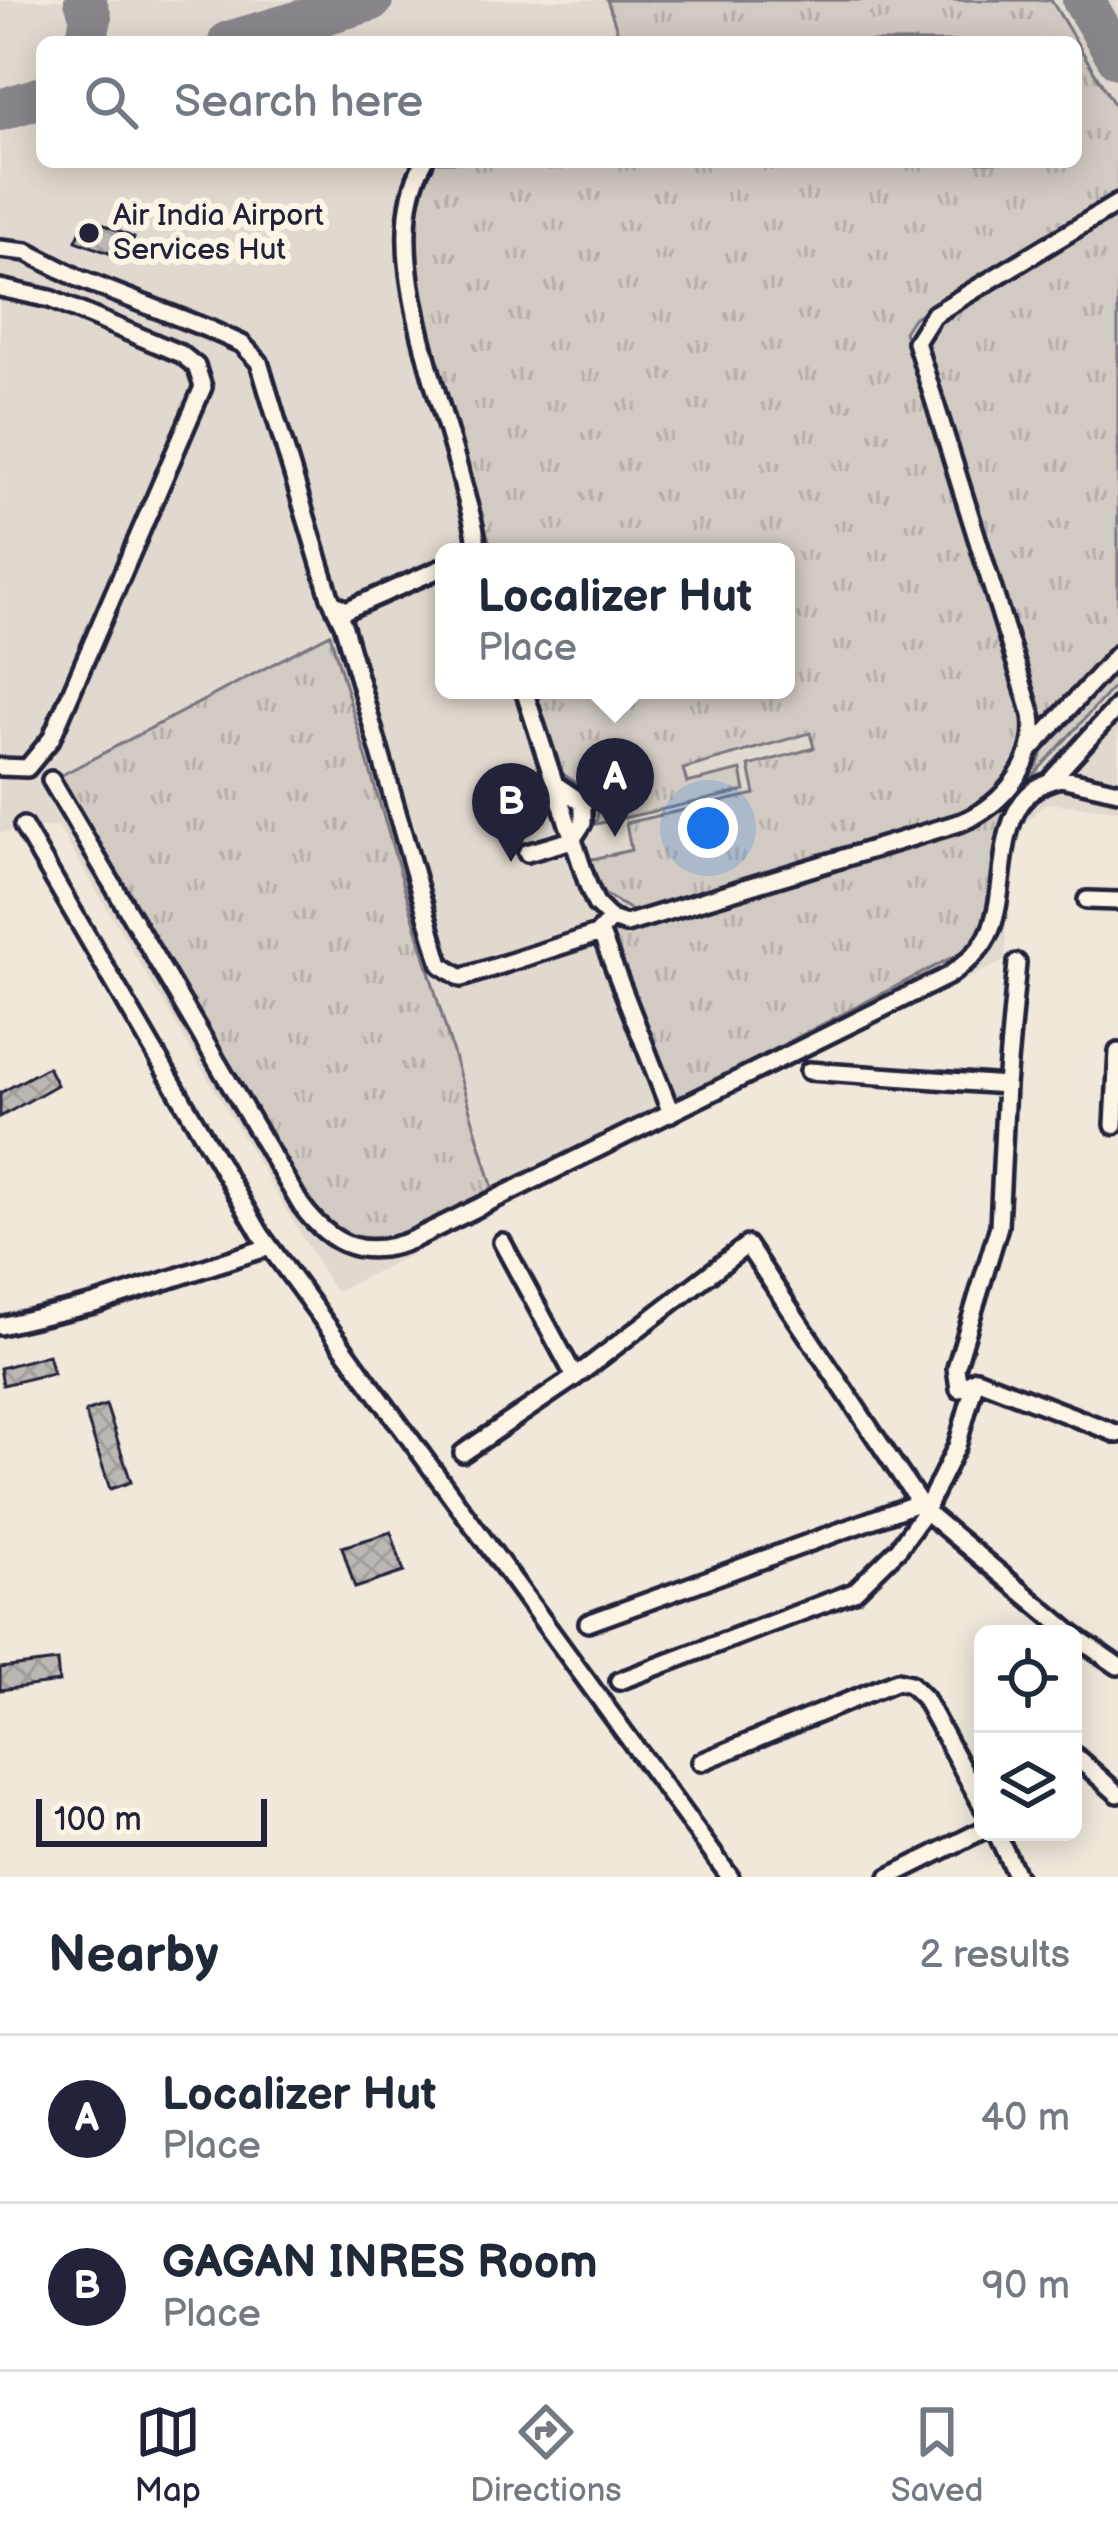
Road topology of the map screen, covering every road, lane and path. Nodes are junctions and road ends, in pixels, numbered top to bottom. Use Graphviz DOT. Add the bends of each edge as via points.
graph roads {
  1 [pos="421,168"];
  2 [pos="1118,203"];
  3 [pos="0,249"];
  4 [pos="0,288"];
  5 [pos="476,543"];
  6 [pos="435,572"];
  7 [pos="333,603"];
  8 [pos="1118,654"];
  9 [pos="527,699"];
  10 [pos="1118,706"];
  11 [pos="1030,751"];
  12 [pos="0,767"];
  13 [pos="51,780"];
  14 [pos="1051,781"];
  15 [pos="1118,791"];
  16 [pos="23,826"];
  17 [pos="572,840"];
  18 [pos="527,853"];
  19 [pos="1087,900"];
  20 [pos="1118,901"];
  21 [pos="606,925"];
  22 [pos="1017,963"];
  23 [pos="1118,1052"];
  24 [pos="809,1071"];
  25 [pos="1006,1085"];
  26 [pos="670,1113"];
  27 [pos="1114,1125"];
  28 [pos="502,1242"];
  29 [pos="269,1247"];
  30 [pos="0,1326"];
  31 [pos="575,1378"];
  32 [pos="976,1379"];
  33 [pos="1118,1434"];
  34 [pos="463,1453"];
  35 [pos="921,1507"];
  36 [pos="588,1623"];
  37 [pos="1062,1625"];
  38 [pos="1082,1640"];
  39 [pos="1118,1666"];
  40 [pos="620,1682"];
  41 [pos="700,1762"];
  42 [pos="1082,1762"];
  43 [pos="1088,1768"];
  44 [pos="1082,1773"];
  45 [pos="974,1790"];
  46 [pos="1118,1794"];
  47 [pos="974,1834"];
  48 [pos="1000,1841"];
  49 [pos="730,1877"];
  50 [pos="889,1877"];
  51 [pos="1017,1877"];
  1 -- 5 [label="street" via="409,209 417,314"];
  2 -- 11 [label="street" via="933,316 916,342 1030,706"];
  3 -- 7 [label="street" via="27,252 254,354"];
  4 -- 12 [label="street" via="50,299 181,354 202,387 51,739 27,769"];
  6 -- 7 [label="street" via="370,604 346,610"];
  7 -- 21 [label="street" via="443,970 467,977"];
  8 -- 11 [label="street"];
  9 -- 17 [label="street"];
  10 -- 14 [label="street"];
  11 -- 21 [label="street" via="1002,795 962,822"];
  13 -- 26 [label="street" via="301,1205 334,1241 364,1251 396,1247"];
  14 -- 15 [label="street"];
  14 -- 26 [label="street" via="1011,820 994,920 967,962"];
  16 -- 29 [label="street"];
  17 -- 18 [label="street"];
  17 -- 21 [label="street"];
  19 -- 20 [label="street"];
  21 -- 26 [label="street"];
  22 -- 25 [label="street"];
  23 -- 27 [label="street"];
  24 -- 25 [label="street"];
  25 -- 32 [label="street" via="999,1226 956,1368 959,1390"];
  28 -- 31 [label="street"];
  29 -- 30 [label="street"];
  29 -- 49 [label="street"];
  31 -- 34 [label="street"];
  31 -- 35 [label="street" via="747,1245"];
  32 -- 33 [label="street"];
  32 -- 35 [label="street" via="957,1446"];
  35 -- 36 [label="street"];
  35 -- 37 [label="street"];
  35 -- 40 [label="street" via="899,1548 854,1592"];
  38 -- 39 [label="street"];
  41 -- 45 [label="street" via="897,1681 924,1698"];
  42 -- 43 [label="street"];
  43 -- 44 [label="street"];
  43 -- 46 [label="street"];
  47 -- 50 [label="street"];
  48 -- 51 [label="street"];
}
